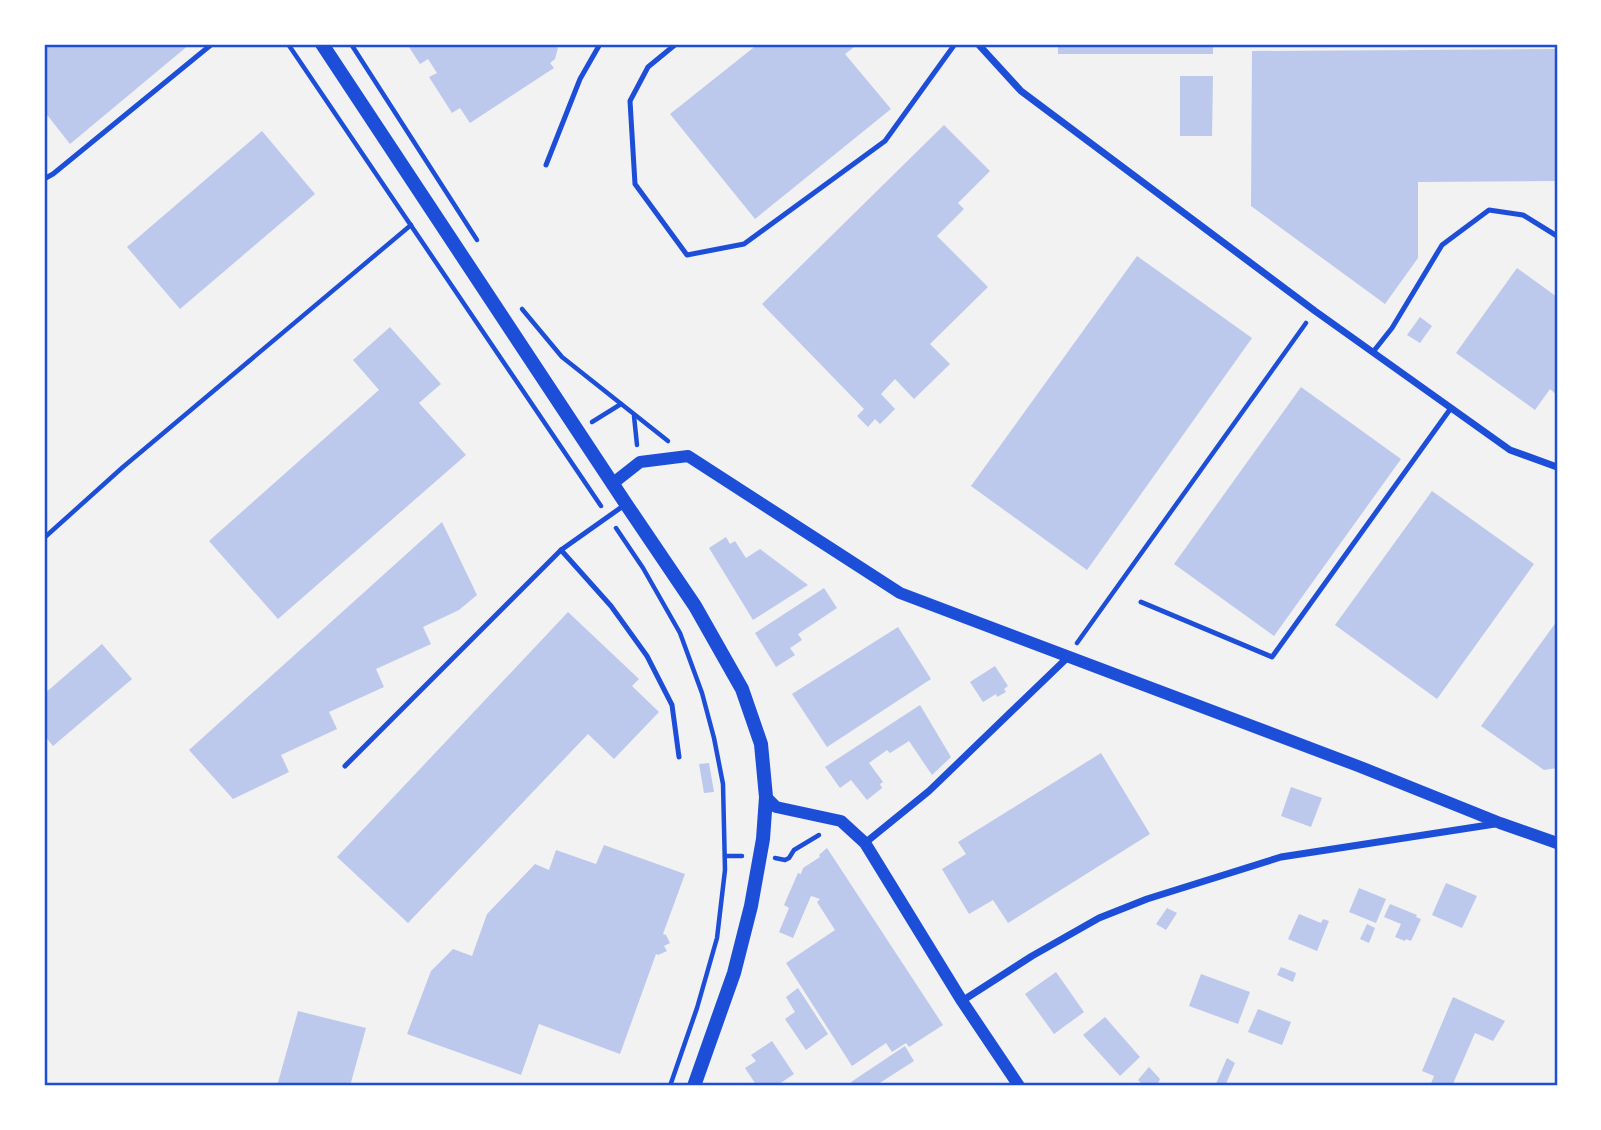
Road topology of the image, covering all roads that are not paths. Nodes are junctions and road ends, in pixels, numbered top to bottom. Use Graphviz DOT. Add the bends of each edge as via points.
graph roads {
  1 [pos="212,44"];
  2 [pos="322,44"];
  3 [pos="676,44"];
  4 [pos="955,44"];
  5 [pos="978,44"];
  6 [pos="597,45"];
  7 [pos="546,165"];
  8 [pos="44,179"];
  9 [pos="1557,236"];
  10 [pos="1373,352"];
  11 [pos="1451,408"];
  12 [pos="1557,467"];
  13 [pos="612,484"];
  14 [pos="626,504"];
  15 [pos="561,550"];
  16 [pos="1141,602"];
  17 [pos="1067,658"];
  18 [pos="679,757"];
  19 [pos="345,766"];
  20 [pos="766,797"];
  21 [pos="1500,823"];
  22 [pos="865,843"];
  23 [pos="1557,843"];
  24 [pos="962,1002"];
  25 [pos="694,1086"];
  26 [pos="1019,1086"];
  1 -- 8 [label="lane"];
  2 -- 13 [label="main road"];
  3 -- 4 [label="lane" via="648,67 630,101 635,184 687,255 744,244 885,141"];
  5 -- 10 [label="street" via="1021,91"];
  6 -- 7 [label="lane"];
  9 -- 10 [label="lane" via="1523,215 1489,210 1442,245"];
  10 -- 11 [label="street"];
  11 -- 12 [label="street" via="1510,450"];
  11 -- 16 [label="lane" via="1272,657"];
  13 -- 14 [label="main road"];
  13 -- 17 [label="street" via="640,463 688,456 900,593"];
  14 -- 15 [label="lane"];
  14 -- 20 [label="main road" via="695,606 743,689 761,744"];
  15 -- 18 [label="lane" via="611,606 647,656 672,705"];
  15 -- 19 [label="lane"];
  17 -- 21 [label="street"];
  17 -- 22 [label="street" via="929,791"];
  20 -- 22 [label="street" via="776,807 841,821"];
  20 -- 25 [label="main road" via="751,906 734,973"];
  21 -- 23 [label="street"];
  21 -- 24 [label="street" via="1281,857 1147,899 1099,918"];
  22 -- 24 [label="street"];
  24 -- 26 [label="street"];
}
